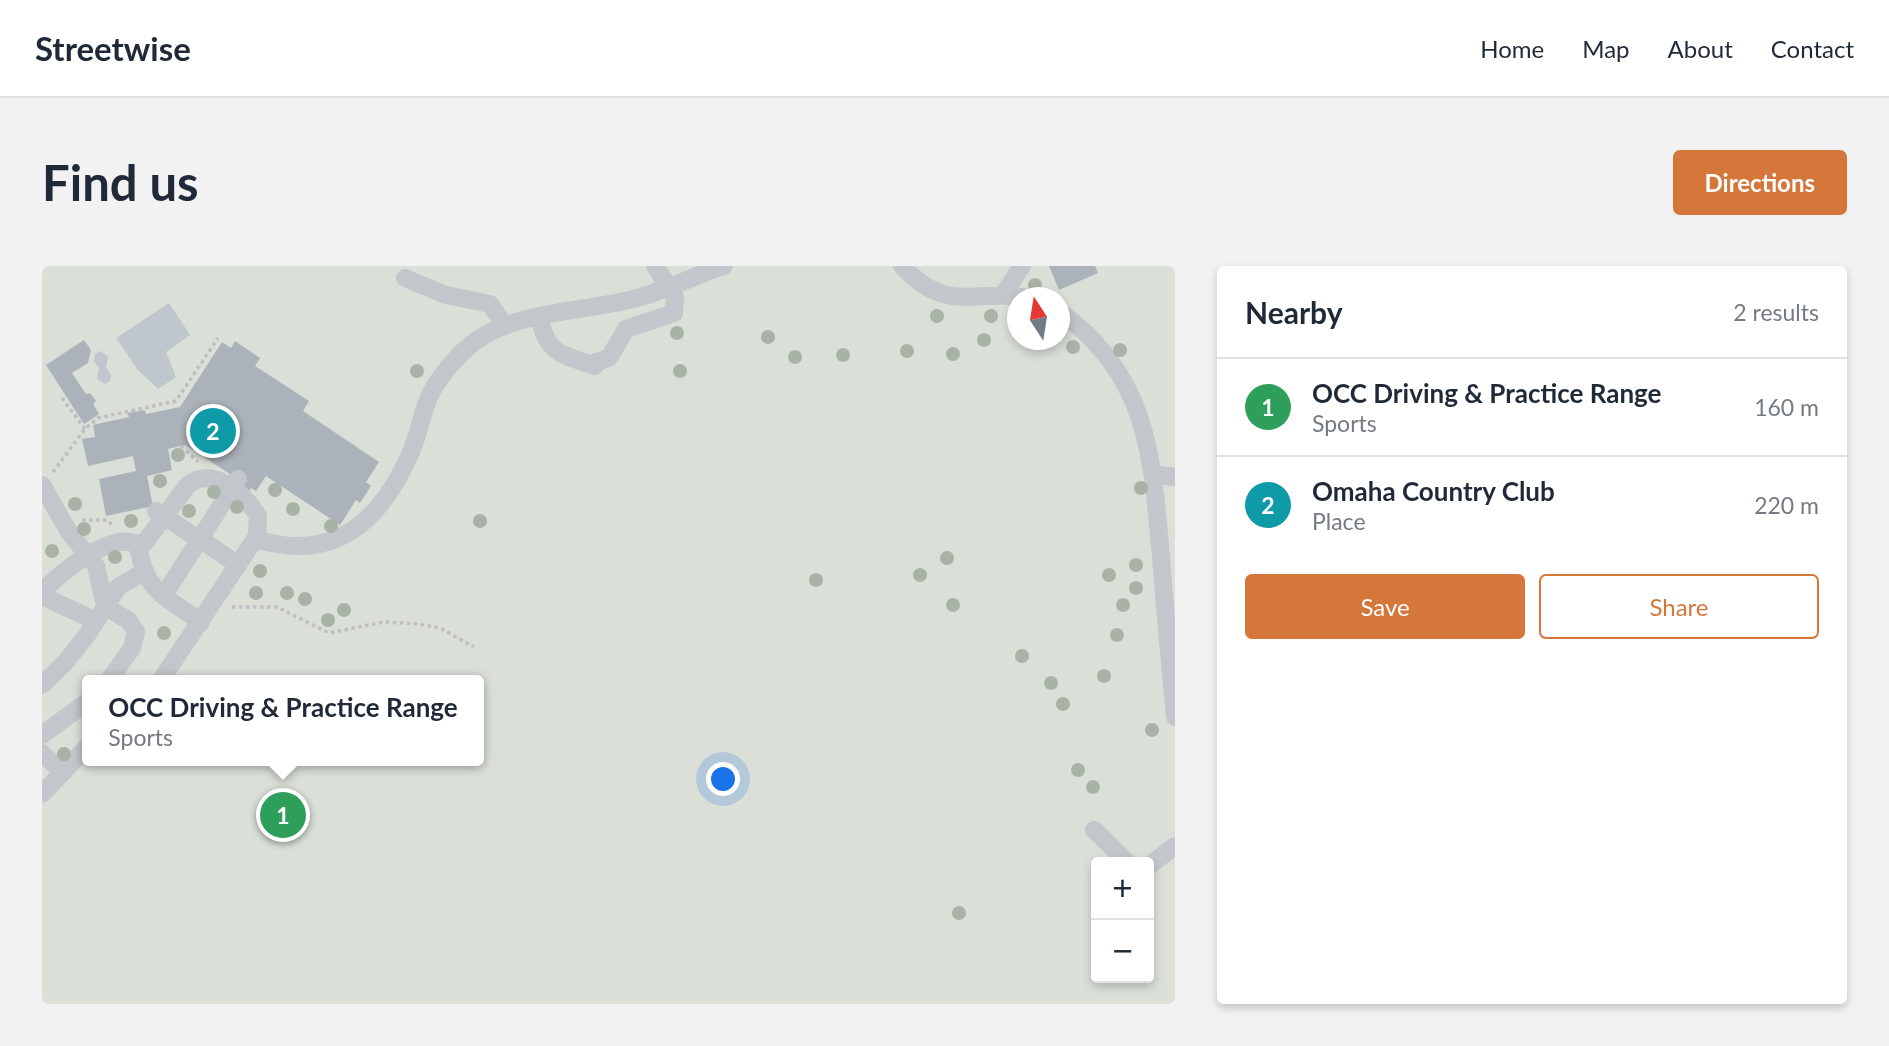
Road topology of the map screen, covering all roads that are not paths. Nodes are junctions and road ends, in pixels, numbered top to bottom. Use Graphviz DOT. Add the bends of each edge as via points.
graph roads {
  1 [pos="655,266"];
  2 [pos="724,266"];
  3 [pos="902,266"];
  4 [pos="1022,266"];
  5 [pos="405,278"];
  6 [pos="669,286"];
  7 [pos="647,295"];
  8 [pos="1003,295"];
  9 [pos="1007,295"];
  10 [pos="539,317"];
  11 [pos="656,319"];
  12 [pos="1070,320"];
  13 [pos="505,326"];
  14 [pos="1153,474"];
  15 [pos="1175,477"];
  16 [pos="48,483"];
  17 [pos="235,484"];
  18 [pos="160,514"];
  19 [pos="200,539"];
  20 [pos="255,539"];
  21 [pos="138,545"];
  22 [pos="89,557"];
  23 [pos="238,565"];
  24 [pos="142,572"];
  25 [pos="42,594"];
  26 [pos="164,595"];
  27 [pos="101,614"];
  28 [pos="201,622"];
  29 [pos="112,675"];
  30 [pos="164,675"];
  31 [pos="42,685"];
  32 [pos="82,706"];
  33 [pos="1175,717"];
  34 [pos="42,735"];
  35 [pos="42,752"];
  36 [pos="82,752"];
  37 [pos="61,771"];
  38 [pos="42,794"];
  39 [pos="1094,830"];
  40 [pos="1175,846"];
  41 [pos="1122,857"];
  42 [pos="1154,862"];
  1 -- 6 [label="lane"];
  2 -- 6 [label="lane"];
  3 -- 8 [label="lane" via="923,288 943,295"];
  4 -- 8 [label="lane"];
  5 -- 13 [label="lane" via="446,295 483,301"];
  6 -- 7 [label="lane"];
  6 -- 11 [label="lane" via="676,308 671,315"];
  7 -- 10 [label="lane"];
  7 -- 11 [label="lane"];
  8 -- 9 [label="lane"];
  10 -- 11 [label="lane" via="551,349 595,366 609,358 625,330"];
  10 -- 13 [label="lane"];
  12 -- 14 [label="lane" via="1093,338 1125,380 1144,428"];
  13 -- 20 [label="lane" via="474,342 434,389 394,486 366,518 337,539 315,547"];
  14 -- 15 [label="lane"];
  14 -- 33 [label="lane"];
  16 -- 22 [label="lane" via="69,532"];
  17 -- 18 [label="lane" via="196,479"];
  17 -- 19 [label="lane"];
  17 -- 20 [label="lane" via="258,516"];
  18 -- 19 [label="lane"];
  18 -- 21 [label="lane" via="150,538"];
  19 -- 23 [label="lane"];
  19 -- 26 [label="lane"];
  20 -- 23 [label="lane"];
  21 -- 22 [label="lane" via="121,541"];
  21 -- 24 [label="lane"];
  22 -- 25 [label="lane" via="69,566"];
  22 -- 27 [label="lane" via="100,575"];
  23 -- 28 [label="lane"];
  24 -- 26 [label="lane"];
  24 -- 27 [label="lane" via="120,585"];
  25 -- 27 [label="lane"];
  26 -- 28 [label="lane"];
  27 -- 29 [label="lane" via="129,621 136,632 132,648"];
  27 -- 31 [label="lane"];
  28 -- 30 [label="lane"];
  32 -- 34 [label="lane"];
  35 -- 37 [label="lane"];
  36 -- 37 [label="lane"];
  37 -- 38 [label="lane"];
  39 -- 41 [label="lane"];
  40 -- 42 [label="lane"];
}
